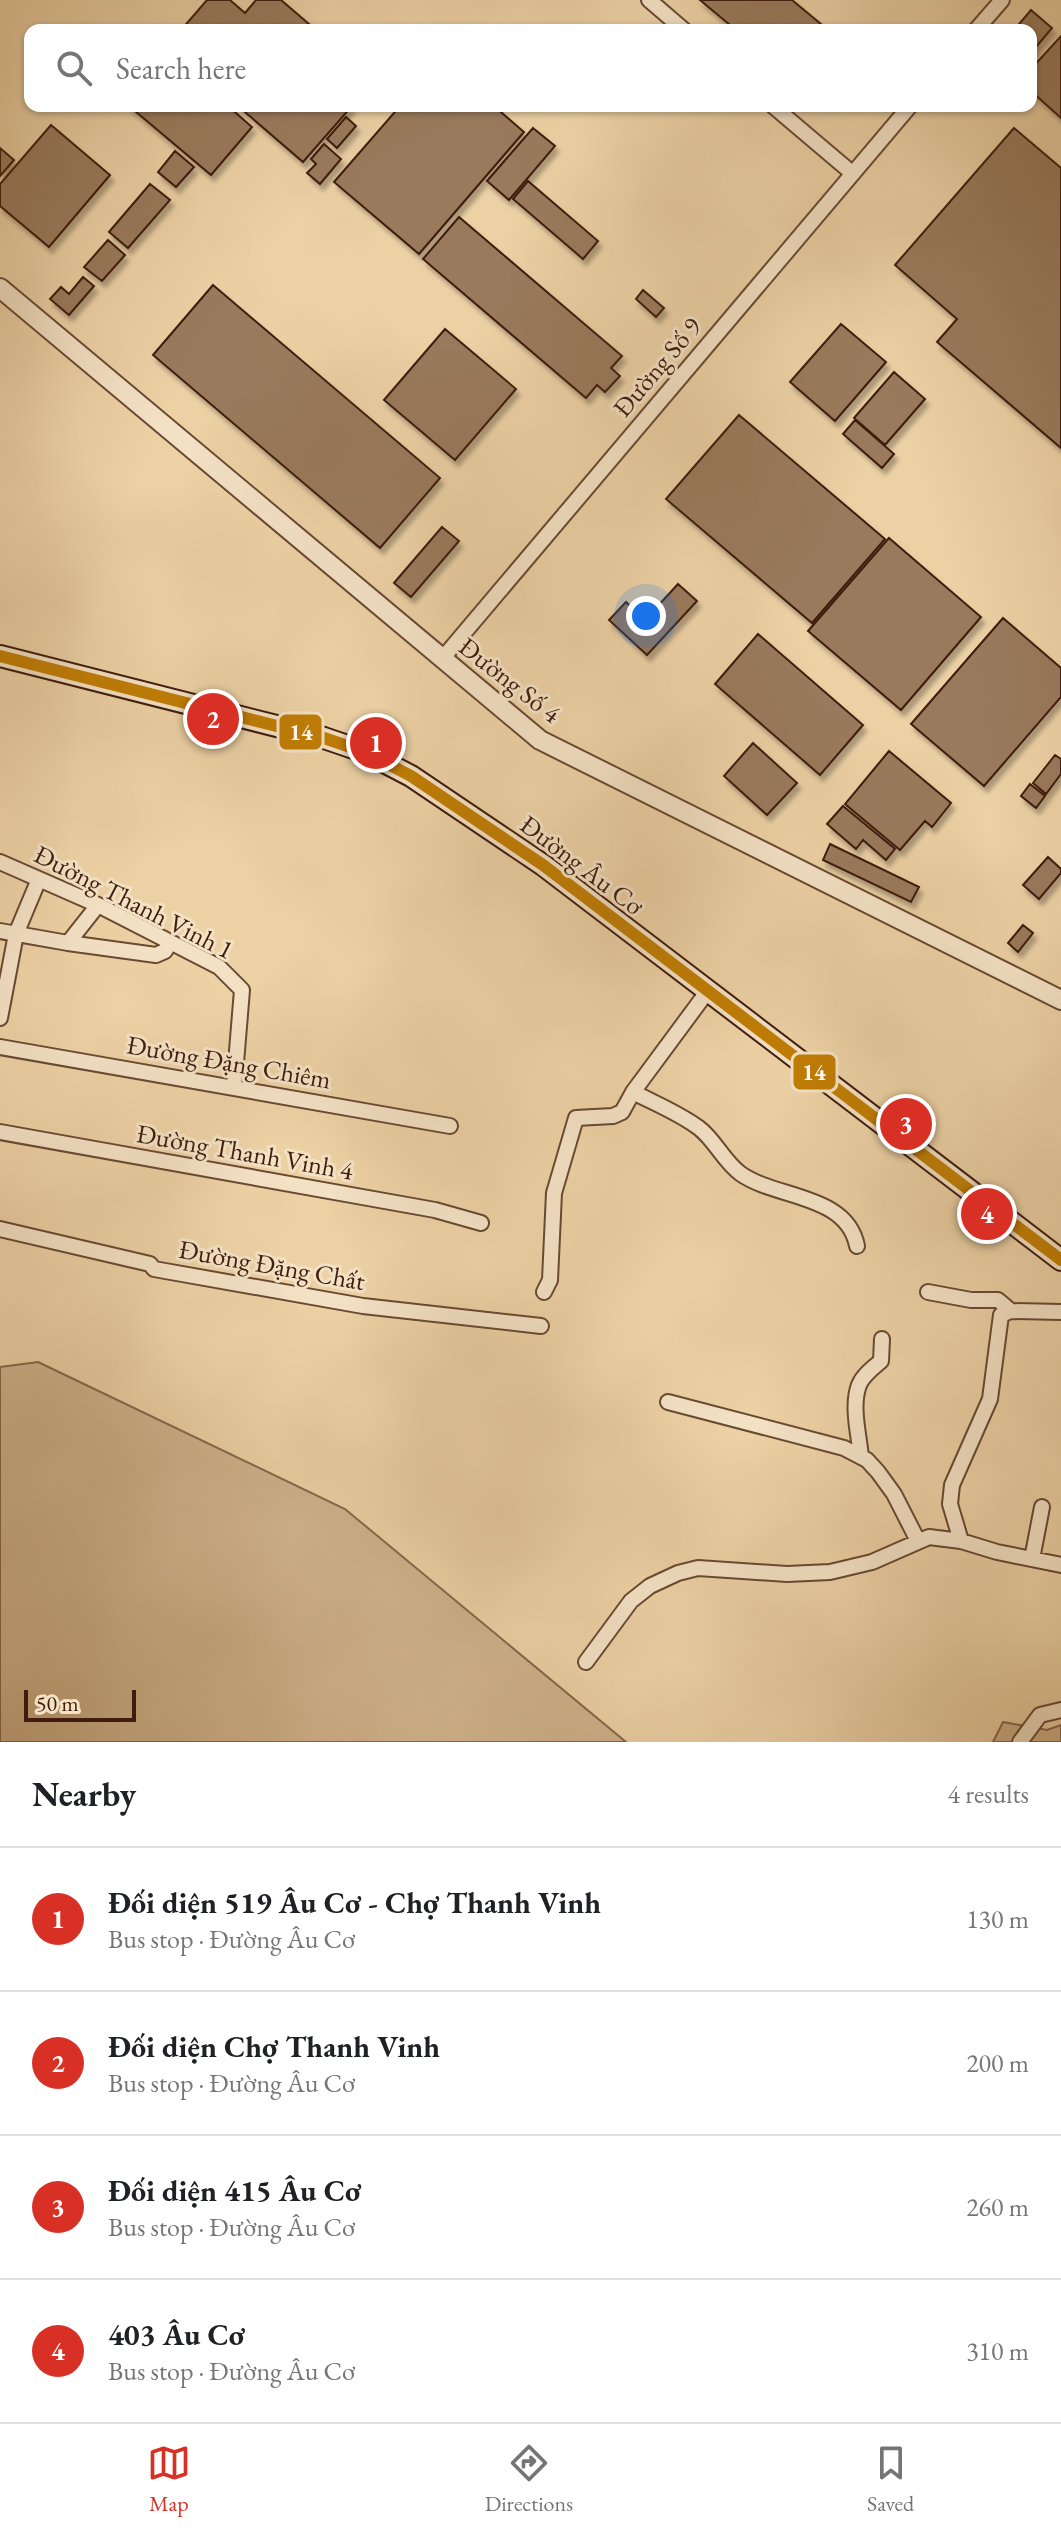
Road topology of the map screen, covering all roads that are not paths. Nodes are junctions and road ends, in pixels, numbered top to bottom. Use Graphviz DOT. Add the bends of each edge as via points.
graph roads {
  1 [pos="649,0"];
  2 [pos="1002,0"];
  3 [pos="677,24"];
  4 [pos="981,24"];
  5 [pos="780,112"];
  6 [pos="905,112"];
  7 [pos="852,173"];
  8 [pos="0,288"];
  9 [pos="0,656"];
  10 [pos="442,659"];
  11 [pos="0,862"];
  12 [pos="39,879"];
  13 [pos="98,905"];
  14 [pos="0,931"];
  15 [pos="16,934"];
  16 [pos="170,942"];
  17 [pos="68,943"];
  18 [pos="707,992"];
  19 [pos="1061,1000"];
  20 [pos="0,1018"];
  21 [pos="0,1047"];
  22 [pos="234,1087"];
  23 [pos="633,1092"];
  24 [pos="450,1126"];
  25 [pos="0,1132"];
  26 [pos="481,1223"];
  27 [pos="0,1229"];
  28 [pos="857,1246"];
  29 [pos="1061,1260"];
  30 [pos="544,1292"];
  31 [pos="928,1292"];
  32 [pos="1011,1311"];
  33 [pos="1061,1312"];
  34 [pos="541,1326"];
  35 [pos="882,1339"];
  36 [pos="668,1402"];
  37 [pos="861,1457"];
  38 [pos="1042,1507"];
  39 [pos="923,1539"];
  40 [pos="961,1541"];
  41 [pos="1032,1559"];
  42 [pos="1061,1565"];
  43 [pos="586,1662"];
  44 [pos="1061,1710"];
  45 [pos="1020,1742"];
  1 -- 3 [label="street"];
  2 -- 4 [label="street"];
  5 -- 7 [label="street"];
  6 -- 7 [label="street, Đường Số 9"];
  7 -- 10 [label="street, Đường Số 9"];
  8 -- 10 [label="street, Đường Số 4"];
  9 -- 18 [label="main road, Đường Âu Cơ" via="365,752 411,776 543,865"];
  10 -- 19 [label="street, Đường Số 4" via="540,740"];
  11 -- 12 [label="street, Đường Thanh Vinh 1"];
  12 -- 13 [label="street, Đường Thanh Vinh 1"];
  12 -- 15 [label="street"];
  13 -- 16 [label="street, Đường Thanh Vinh 1"];
  13 -- 17 [label="street"];
  14 -- 15 [label="street"];
  15 -- 17 [label="street"];
  15 -- 20 [label="street"];
  16 -- 17 [label="street" via="156,955"];
  16 -- 22 [label="street, Đường Thanh Vinh 1" via="219,967 242,990"];
  18 -- 23 [label="street"];
  18 -- 29 [label="main road, Đường Âu Cơ"];
  21 -- 22 [label="street, Đường Đặng Chiêm"];
  22 -- 24 [label="street, Đường Đặng Chiêm"];
  23 -- 28 [label="street" via="700,1128 740,1173 837,1214 854,1232"];
  23 -- 30 [label="street" via="617,1114 576,1118 554,1193 550,1280"];
  25 -- 26 [label="street, Đường Thanh Vinh 4" via="435,1210"];
  27 -- 34 [label="street, Đường Đặng Chất" via="198,1277 363,1306"];
  31 -- 32 [label="street" via="998,1300"];
  32 -- 33 [label="street"];
  32 -- 40 [label="street" via="1001,1315 990,1399 952,1485 950,1504"];
  35 -- 37 [label="street" via="881,1361 859,1386"];
  36 -- 37 [label="street"];
  37 -- 39 [label="street" via="878,1472"];
  38 -- 41 [label="street"];
  39 -- 40 [label="street"];
  39 -- 43 [label="street" via="872,1562 830,1572 698,1568 678,1573 631,1601"];
  40 -- 41 [label="street"];
  41 -- 42 [label="street"];
  44 -- 45 [label="street" via="1040,1715"];
}
